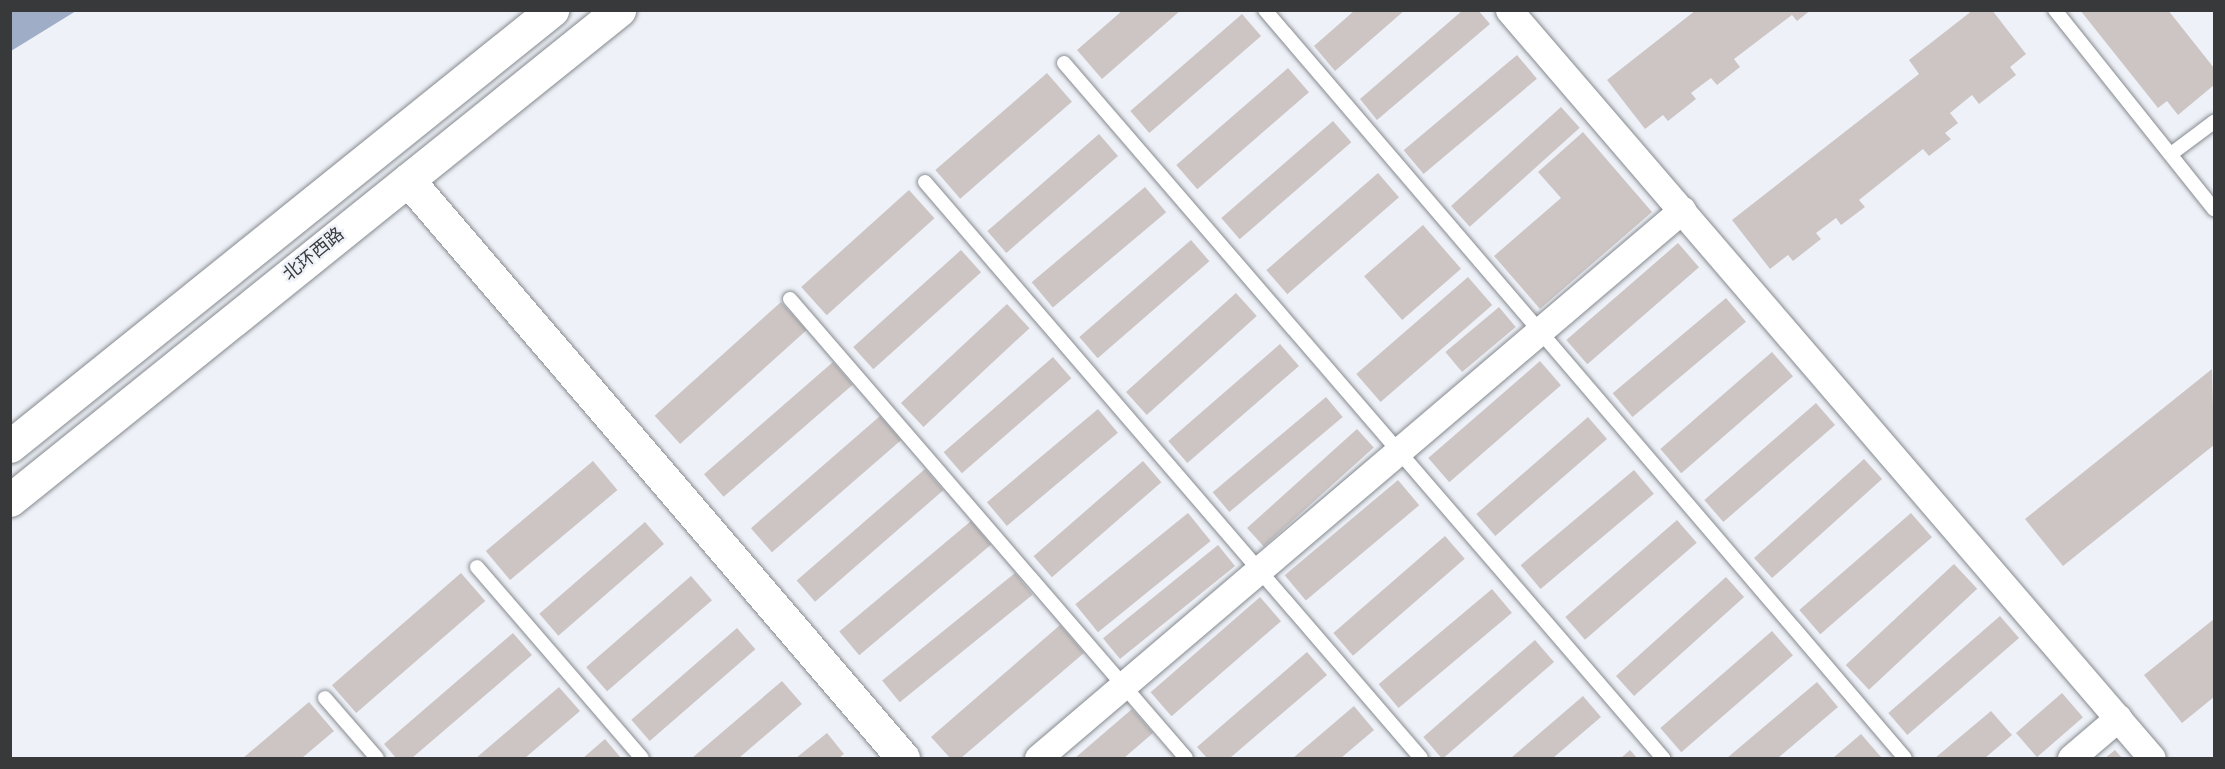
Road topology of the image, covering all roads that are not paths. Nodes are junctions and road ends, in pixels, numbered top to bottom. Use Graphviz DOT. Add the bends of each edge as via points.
graph roads {
  1 [pos="552,10"];
  2 [pos="619,10"];
  3 [pos="1265,10"];
  4 [pos="1509,10"];
  5 [pos="2055,10"];
  6 [pos="1064,63"];
  7 [pos="2214,122"];
  8 [pos="2170,154"];
  9 [pos="408,180"];
  10 [pos="925,182"];
  11 [pos="2214,209"];
  12 [pos="1682,210"];
  13 [pos="790,298"];
  14 [pos="1540,331"];
  15 [pos="10,446"];
  16 [pos="1399,452"];
  17 [pos="10,500"];
  18 [pos="477,567"];
  19 [pos="1259,570"];
  20 [pos="1123,686"];
  21 [pos="325,698"];
  22 [pos="2118,718"];
  23 [pos="377,759"];
  24 [pos="642,759"];
  25 [pos="903,759"];
  26 [pos="1038,759"];
  27 [pos="1186,759"];
  28 [pos="1421,759"];
  29 [pos="1663,759"];
  30 [pos="1905,759"];
  31 [pos="2071,759"];
  32 [pos="2152,759"];
  1 -- 15 [label="main road"];
  2 -- 9 [label="main road, 北环西路"];
  3 -- 14 [label="lane"];
  4 -- 12 [label="street"];
  5 -- 8 [label="lane"];
  6 -- 16 [label="lane"];
  7 -- 8 [label="lane"];
  8 -- 11 [label="lane"];
  9 -- 17 [label="main road, 北环西路"];
  9 -- 25 [label="main road"];
  10 -- 19 [label="lane"];
  12 -- 14 [label="street"];
  12 -- 22 [label="street"];
  13 -- 20 [label="lane"];
  14 -- 16 [label="street"];
  14 -- 30 [label="lane"];
  16 -- 19 [label="street"];
  16 -- 29 [label="lane"];
  18 -- 24 [label="lane"];
  19 -- 20 [label="street"];
  19 -- 28 [label="lane"];
  20 -- 26 [label="street"];
  20 -- 27 [label="lane"];
  21 -- 23 [label="lane"];
  22 -- 31 [label="street"];
  22 -- 32 [label="street"];
}
